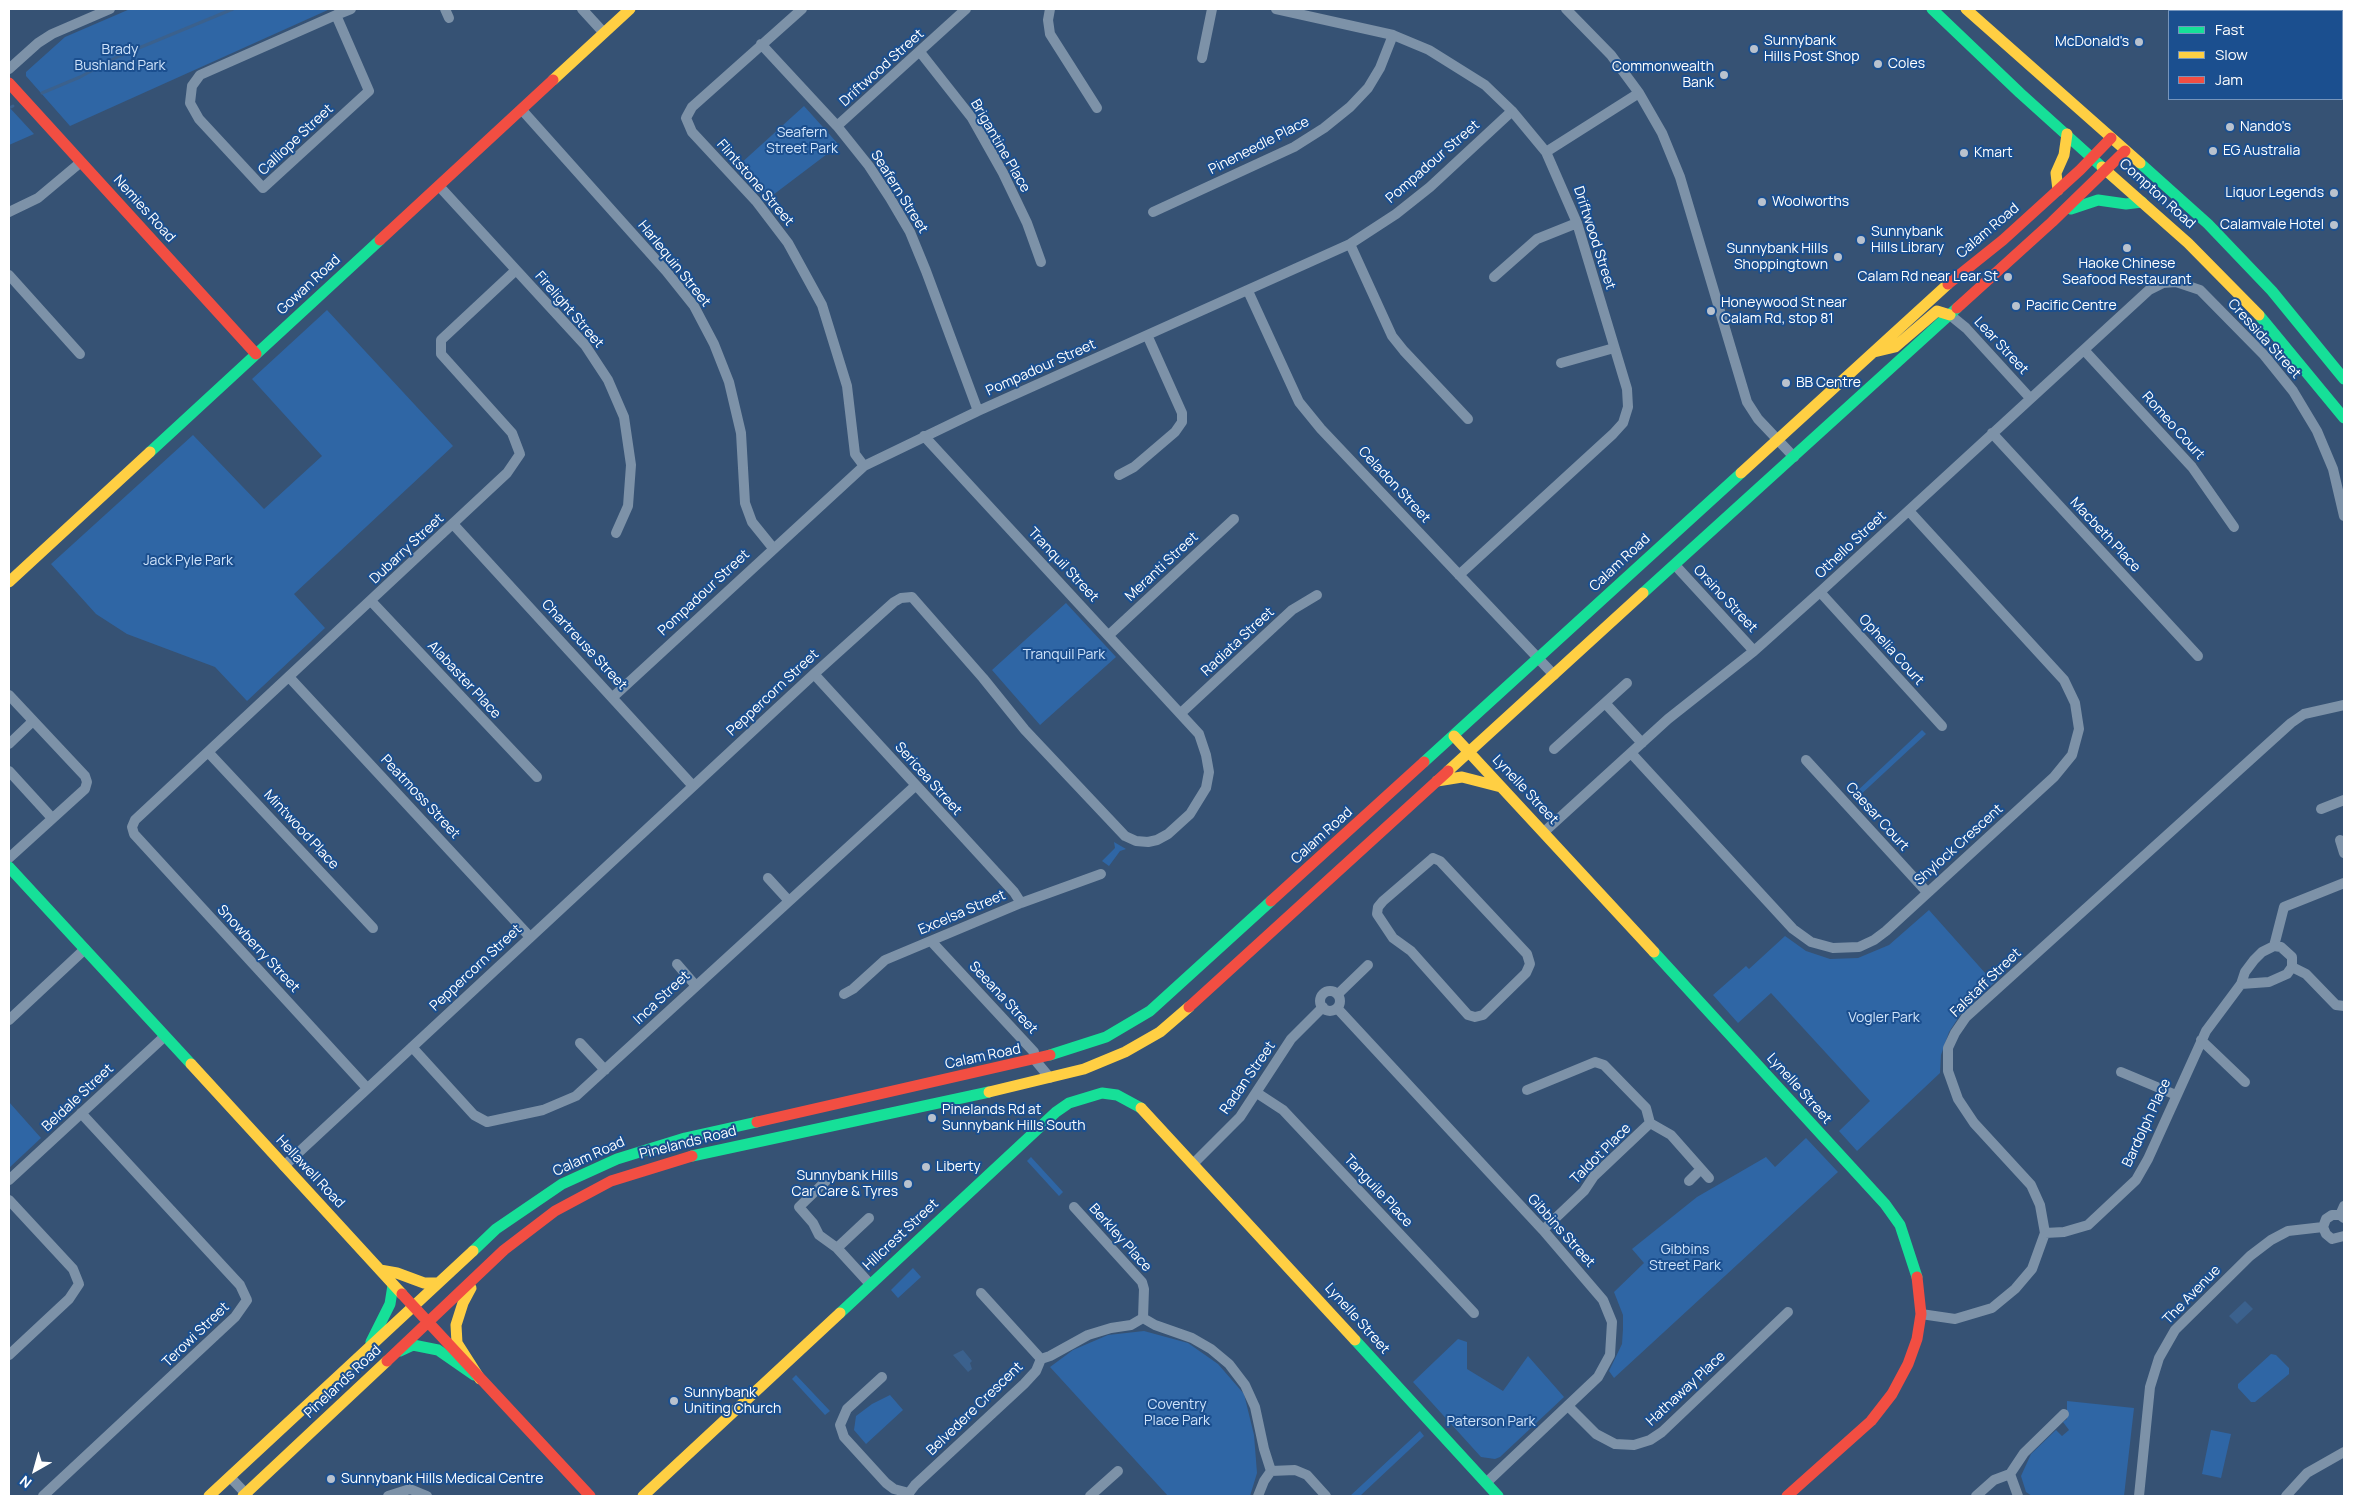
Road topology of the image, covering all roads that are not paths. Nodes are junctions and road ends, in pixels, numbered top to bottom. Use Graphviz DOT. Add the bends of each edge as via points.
graph roads {
  1 [pos="352,9"];
  2 [pos="582,9"];
  3 [pos="630,9"];
  4 [pos="966,9"];
  5 [pos="1050,9"];
  6 [pos="1212,9"];
  7 [pos="1276,9"];
  8 [pos="1566,9"];
  9 [pos="1932,9"];
  10 [pos="1966,9"];
  11 [pos="105,10"];
  12 [pos="796,11"];
  13 [pos="336,15"];
  14 [pos="604,33"];
  15 [pos="1393,35"];
  16 [pos="761,44"];
  17 [pos="920,52"];
  18 [pos="1202,58"];
  19 [pos="9,69"];
  20 [pos="9,83"];
  21 [pos="1639,93"];
  22 [pos="1097,108"];
  23 [pos="522,110"];
  24 [pos="1512,111"];
  25 [pos="837,126"];
  26 [pos="2066,134"];
  27 [pos="2111,138"];
  28 [pos="2125,151"];
  29 [pos="1546,152"];
  30 [pos="2092,157"];
  31 [pos="81,162"];
  32 [pos="2107,170"];
  33 [pos="439,186"];
  34 [pos="2058,190"];
  35 [pos="2142,202"];
  36 [pos="2065,210"];
  37 [pos="9,212"];
  38 [pos="1153,212"];
  39 [pos="1577,223"];
  40 [pos="1350,244"];
  41 [pos="1041,262"];
  42 [pos="516,270"];
  43 [pos="9,275"];
  44 [pos="1494,277"];
  45 [pos="2176,282"];
  46 [pos="1248,291"];
  47 [pos="1950,315"];
  48 [pos="1148,336"];
  49 [pos="1614,348"];
  50 [pos="2084,350"];
  51 [pos="1872,352"];
  52 [pos="80,354"];
  53 [pos="256,354"];
  54 [pos="1561,363"];
  55 [pos="2344,379"];
  56 [pos="2030,398"];
  57 [pos="978,411"];
  58 [pos="2344,418"];
  59 [pos="1468,419"];
  60 [pos="1992,433"];
  61 [pos="924,436"];
  62 [pos="1777,439"];
  63 [pos="1794,458"];
  64 [pos="864,466"];
  65 [pos="1118,475"];
  66 [pos="1909,511"];
  67 [pos="2344,516"];
  68 [pos="1234,519"];
  69 [pos="453,524"];
  70 [pos="2234,527"];
  71 [pos="616,533"];
  72 [pos="773,548"];
  73 [pos="1675,565"];
  74 [pos="1459,575"];
  75 [pos="9,582"];
  76 [pos="1820,592"];
  77 [pos="1317,595"];
  78 [pos="371,601"];
  79 [pos="1109,635"];
  80 [pos="1754,651"];
  81 [pos="2198,656"];
  82 [pos="1538,658"];
  83 [pos="814,674"];
  84 [pos="1554,674"];
  85 [pos="290,677"];
  86 [pos="1627,683"];
  87 [pos="9,695"];
  88 [pos="613,697"];
  89 [pos="1605,703"];
  90 [pos="2344,705"];
  91 [pos="1181,713"];
  92 [pos="33,721"];
  93 [pos="1942,726"];
  94 [pos="1454,736"];
  95 [pos="1642,743"];
  96 [pos="9,744"];
  97 [pos="1554,749"];
  98 [pos="208,752"];
  99 [pos="1469,752"];
  100 [pos="1630,753"];
  101 [pos="1806,760"];
  102 [pos="9,771"];
  103 [pos="537,777"];
  104 [pos="1437,781"];
  105 [pos="694,786"];
  106 [pos="915,786"];
  107 [pos="1502,788"];
  108 [pos="2344,800"];
  109 [pos="2321,808"];
  110 [pos="52,818"];
  111 [pos="132,827"];
  112 [pos="1544,832"];
  113 [pos="2340,840"];
  114 [pos="2344,853"];
  115 [pos="9,858"];
  116 [pos="9,867"];
  117 [pos="1101,874"];
  118 [pos="768,878"];
  119 [pos="2344,883"];
  120 [pos="1927,892"];
  121 [pos="789,901"];
  122 [pos="1021,903"];
  123 [pos="373,928"];
  124 [pos="530,937"];
  125 [pos="1394,938"];
  126 [pos="931,941"];
  127 [pos="2274,946"];
  128 [pos="85,949"];
  129 [pos="677,964"];
  130 [pos="1368,965"];
  131 [pos="2292,967"];
  132 [pos="2241,984"];
  133 [pos="696,986"];
  134 [pos="844,994"];
  135 [pos="1338,994"];
  136 [pos="2344,1006"];
  137 [pos="1323,1007"];
  138 [pos="1337,1008"];
  139 [pos="9,1020"];
  140 [pos="165,1036"];
  141 [pos="2201,1040"];
  142 [pos="580,1043"];
  143 [pos="412,1047"];
  144 [pos="1036,1060"];
  145 [pos="605,1070"];
  146 [pos="2121,1072"];
  147 [pos="1050,1078"];
  148 [pos="2245,1082"];
  149 [pos="367,1088"];
  150 [pos="1527,1090"];
  151 [pos="1257,1093"];
  152 [pos="2176,1095"];
  153 [pos="81,1113"];
  154 [pos="1650,1123"];
  155 [pos="1194,1163"];
  156 [pos="284,1166"];
  157 [pos="1701,1169"];
  158 [pos="829,1178"];
  159 [pos="1709,1178"];
  160 [pos="9,1180"];
  161 [pos="1689,1181"];
  162 [pos="9,1200"];
  163 [pos="1074,1208"];
  164 [pos="2343,1213"];
  165 [pos="869,1218"];
  166 [pos="2323,1227"];
  167 [pos="1543,1230"];
  168 [pos="2045,1233"];
  169 [pos="2344,1236"];
  170 [pos="837,1248"];
  171 [pos="380,1270"];
  172 [pos="482,1272"];
  173 [pos="438,1283"];
  174 [pos="870,1284"];
  175 [pos="393,1285"];
  176 [pos="981,1293"];
  177 [pos="413,1307"];
  178 [pos="1788,1312"];
  179 [pos="1474,1313"];
  180 [pos="1921,1314"];
  181 [pos="1144,1318"];
  182 [pos="428,1322"];
  183 [pos="366,1352"];
  184 [pos="9,1355"];
  185 [pos="393,1356"];
  186 [pos="1041,1359"];
  187 [pos="882,1377"];
  188 [pos="480,1379"];
  189 [pos="1568,1406"];
  190 [pos="2064,1414"];
  191 [pos="2344,1452"];
  192 [pos="1118,1471"];
  193 [pos="1272,1471"];
  194 [pos="2010,1474"];
  195 [pos="230,1477"];
  196 [pos="1486,1483"];
  197 [pos="909,1494"];
  198 [pos="246,1495"];
  199 [pos="43,1496"];
  200 [pos="209,1496"];
  201 [pos="388,1496"];
  202 [pos="427,1496"];
  203 [pos="590,1496"];
  204 [pos="643,1496"];
  205 [pos="1090,1496"];
  206 [pos="1258,1496"];
  207 [pos="1326,1496"];
  208 [pos="1498,1496"];
  209 [pos="1787,1496"];
  210 [pos="1976,1496"];
  211 [pos="2018,1496"];
  212 [pos="2139,1496"];
  213 [pos="2286,1496"];
  1 -- 13 [label="street, Calliope Street"];
  2 -- 14 [label="street"];
  3 -- 14 [label="main road, Gowan Road"];
  4 -- 17 [label="street, Driftwood Street"];
  5 -- 22 [label="street" via="1050,34"];
  6 -- 18 [label="street"];
  7 -- 15 [label="street, Driftwood Street"];
  8 -- 21 [label="street" via="1601,42"];
  9 -- 26 [label="main road, Compton Road"];
  10 -- 27 [label="main road, Compton Road"];
  11 -- 19 [label="street" via="52,34"];
  12 -- 16 [label="street"];
  13 -- 13 [label="street, Calliope Street" via="369,91 263,188 199,119 190,102 192,86 200,75"];
  14 -- 23 [label="main road, Gowan Road"];
  15 -- 24 [label="street, Driftwood Street" via="1458,66 1485,85"];
  15 -- 38 [label="street, Pineneedle Place" via="1368,88 1324,128 1294,147"];
  16 -- 25 [label="street, Seafern Street"];
  16 -- 64 [label="street, Flintstone Street" via="692,107 686,118 692,132 756,201 788,243 822,305 847,386 855,454"];
  17 -- 25 [label="street, Driftwood Street"];
  17 -- 41 [label="street, Brigantine Place" via="976,126 1003,172"];
  20 -- 31 [label="main road, Nemies Road"];
  21 -- 29 [label="street"];
  21 -- 62 [label="street" via="1662,133 1680,177 1747,402"];
  23 -- 33 [label="main road, Gowan Road"];
  23 -- 72 [label="street, Harlequin Street" via="694,306 729,382 741,433 745,503 752,522"];
  24 -- 29 [label="street, Driftwood Street"];
  24 -- 40 [label="street, Pompadour Street" via="1430,187"];
  25 -- 57 [label="street, Seafern Street" via="869,166 910,232"];
  26 -- 30 [label="main road, Compton Road"];
  26 -- 34 [label="main road" via="2066,148 2056,173"];
  27 -- 28 [label="main road, Compton Road"];
  27 -- 30 [label="main road, Calam Road"];
  28 -- 32 [label="main road"];
  28 -- 55 [label="main road, Compton Road" via="2232,247 2290,311"];
  29 -- 39 [label="street, Driftwood Street"];
  30 -- 32 [label="main road, Compton Road"];
  30 -- 34 [label="main road, Calam Road"];
  31 -- 37 [label="street" via="38,198"];
  31 -- 53 [label="main road, Nemies Road"];
  32 -- 35 [label="main road, Compton Road"];
  32 -- 36 [label="main road"];
  33 -- 42 [label="street, Firelight Street"];
  33 -- 53 [label="main road, Gowan Road"];
  34 -- 51 [label="main road, Calam Road"];
  35 -- 36 [label="main road" via="2126,204 2098,200"];
  35 -- 58 [label="main road, Compton Road" via="2242,296"];
  36 -- 47 [label="main road"];
  39 -- 44 [label="street" via="1537,239"];
  39 -- 49 [label="street, Driftwood Street"];
  40 -- 46 [label="street, Pompadour Street"];
  40 -- 59 [label="street" via="1392,336"];
  42 -- 69 [label="street, Dubarry Street" via="441,340 441,354 512,433 520,454 507,473"];
  42 -- 71 [label="street, Firelight Street" via="585,345 608,380 624,417 631,465 628,506"];
  43 -- 52 [label="street"];
  45 -- 50 [label="street, Othello Street" via="2163,283 2149,290"];
  45 -- 67 [label="street, Cressida Street" via="2200,290 2264,355 2293,390 2317,431 2333,469"];
  46 -- 48 [label="street, Pompadour Street"];
  46 -- 74 [label="street, Celadon Street" via="1299,402"];
  47 -- 51 [label="main road" via="1935,312 1895,347"];
  47 -- 56 [label="street, Lear Street"];
  47 -- 63 [label="main road"];
  48 -- 57 [label="street, Pompadour Street"];
  48 -- 65 [label="street" via="1182,413 1182,422 1175,432 1134,467"];
  49 -- 54 [label="street"];
  49 -- 74 [label="street, Driftwood Street" via="1627,389 1628,407 1623,423"];
  50 -- 56 [label="street, Othello Street"];
  50 -- 70 [label="street, Romeo Court" via="2192,467"];
  51 -- 62 [label="main road, Calam Road"];
  53 -- 75 [label="main road, Gowan Road"];
  56 -- 60 [label="street, Othello Street"];
  57 -- 61 [label="street, Pompadour Street"];
  60 -- 66 [label="street, Othello Street"];
  60 -- 81 [label="street, Macbeth Place"];
  61 -- 64 [label="street, Pompadour Street"];
  61 -- 79 [label="street, Tranquil Street"];
  62 -- 63 [label="street"];
  62 -- 82 [label="main road, Calam Road"];
  63 -- 73 [label="main road"];
  64 -- 72 [label="street, Pompadour Street"];
  66 -- 76 [label="street, Othello Street"];
  66 -- 120 [label="street, Shylock Crescent" via="2064,680 2075,703 2079,729 2072,755 2054,777"];
  68 -- 79 [label="street, Meranti Street"];
  69 -- 78 [label="street, Dubarry Street"];
  69 -- 88 [label="street, Chartreuse Street"];
  72 -- 88 [label="street, Pompadour Street"];
  73 -- 80 [label="street, Orsino Street"];
  73 -- 84 [label="main road"];
  74 -- 82 [label="street, Celadon Street"];
  76 -- 80 [label="street, Othello Street"];
  76 -- 93 [label="street, Ophelia Court"];
  77 -- 91 [label="street, Radiata Street" via="1292,610"];
  78 -- 85 [label="street, Dubarry Street"];
  78 -- 103 [label="street, Alabaster Place"];
  79 -- 91 [label="street, Tranquil Street"];
  80 -- 95 [label="street, Othello Street"];
  82 -- 84 [label="street, Celadon Street"];
  82 -- 94 [label="main road, Calam Road"];
  83 -- 91 [label="street, Peppercorn Street" via="894,602 912,597 1025,730 1118,829 1136,841 1148,842 1168,834 1190,814 1206,788 1209,772 1206,755 1199,734"];
  83 -- 105 [label="street, Peppercorn Street"];
  83 -- 106 [label="street, Sericea Street"];
  84 -- 99 [label="main road"];
  85 -- 98 [label="street, Dubarry Street"];
  85 -- 124 [label="street, Peatmoss Street"];
  86 -- 89 [label="street"];
  87 -- 92 [label="street"];
  88 -- 105 [label="street, Chartreuse Street"];
  89 -- 95 [label="street"];
  89 -- 97 [label="street"];
  90 -- 168 [label="street, Falstaff Street" via="2304,714 2291,723 1966,1018 1955,1033 1948,1048 1948,1070 1958,1099 1974,1123 2031,1185 2040,1205"];
  92 -- 96 [label="street"];
  92 -- 110 [label="street" via="87,782 85,789"];
  94 -- 99 [label="main road, Lynelle Street"];
  94 -- 144 [label="main road, Calam Road" via="1163,1001 1106,1037"];
  95 -- 100 [label="street, Othello Street"];
  98 -- 111 [label="street, Dubarry Street" via="135,820"];
  98 -- 123 [label="street, Mintwood Place"];
  99 -- 104 [label="main road"];
  99 -- 107 [label="main road, Lynelle Street"];
  100 -- 112 [label="street, Othello Street"];
  100 -- 120 [label="street, Shylock Crescent" via="1793,929 1811,942 1833,948 1859,946 1874,940"];
  101 -- 120 [label="street, Caesar Court"];
  102 -- 110 [label="street"];
  104 -- 107 [label="main road" via="1462,777"];
  104 -- 147 [label="main road, Pinelands Road" via="1185,1013 1150,1039 1101,1063"];
  105 -- 124 [label="street, Peppercorn Street"];
  106 -- 121 [label="street, Inca Street"];
  106 -- 122 [label="street, Sericea Street"];
  107 -- 112 [label="main road, Lynelle Street"];
  108 -- 109 [label="street"];
  110 -- 115 [label="street"];
  111 -- 149 [label="street, Snowberry Street" via="134,834"];
  112 -- 180 [label="main road, Lynelle Street" via="1885,1204 1900,1226 1910,1252"];
  113 -- 114 [label="street"];
  116 -- 128 [label="main road, Hellawell Road"];
  117 -- 122 [label="street, Excelsa Street"];
  118 -- 121 [label="street"];
  119 -- 127 [label="street" via="2284,907"];
  121 -- 133 [label="street, Inca Street"];
  122 -- 126 [label="street, Excelsa Street"];
  124 -- 143 [label="street, Peppercorn Street"];
  125 -- 125 [label="street" via="1377,914 1378,907 1433,858 1440,860 1527,954 1530,964 1526,973 1483,1015 1475,1017 1468,1015 1411,951"];
  126 -- 134 [label="street, Excelsa Street" via="885,960"];
  126 -- 144 [label="street, Seeana Street" via="1034,1052"];
  127 -- 131 [label="street" via="2281,947 2292,957"];
  127 -- 132 [label="street, Bardolph Place" via="2254,960"];
  128 -- 139 [label="street"];
  128 -- 140 [label="main road, Hellawell Road"];
  129 -- 133 [label="street"];
  130 -- 135 [label="street"];
  131 -- 132 [label="street" via="2287,974 2270,982"];
  131 -- 136 [label="street" via="2306,974 2336,1005"];
  132 -- 141 [label="street, Bardolph Place"];
  133 -- 145 [label="street, Inca Street"];
  135 -- 137 [label="street" via="1325,992 1321,998"];
  135 -- 138 [label="street" via="1340,1002"];
  137 -- 138 [label="street"];
  137 -- 151 [label="street, Radan Street" via="1291,1039"];
  138 -- 167 [label="street, Gibbins Street"];
  140 -- 153 [label="street, Beldale Street"];
  140 -- 156 [label="main road, Hellawell Road"];
  141 -- 148 [label="street"];
  141 -- 152 [label="street, Bardolph Place"];
  142 -- 145 [label="street"];
  143 -- 145 [label="street, Inca Street" via="474,1115 487,1122 543,1110 576,1096"];
  143 -- 149 [label="street, Peppercorn Street"];
  144 -- 147 [label="street, Seeana Street"];
  144 -- 173 [label="main road, Calam Road" via="685,1138 617,1159 562,1184 516,1215"];
  146 -- 152 [label="street"];
  147 -- 172 [label="main road, Pinelands Road" via="707,1152 636,1172 603,1184 555,1212 504,1250"];
  149 -- 156 [label="street, Peppercorn Street"];
  150 -- 154 [label="street, Taldot Place" via="1595,1062 1604,1065 1646,1108"];
  151 -- 155 [label="street, Radan Street" via="1240,1117"];
  151 -- 179 [label="street, Tanguile Place" via="1283,1110"];
  152 -- 168 [label="street, Bardolph Place" via="2144,1168 2125,1192 2088,1224 2064,1232"];
  153 -- 160 [label="street, Beldale Street"];
  153 -- 199 [label="street, Terowi Street" via="240,1284 247,1300 235,1317"];
  154 -- 157 [label="street" via="1670,1135"];
  154 -- 167 [label="street, Taldot Place"];
  155 -- 174 [label="main road, Hillcrest Street" via="1145,1110 1117,1095 1102,1093 1069,1103"];
  155 -- 196 [label="main road, Lynelle Street"];
  156 -- 171 [label="main road, Hellawell Road"];
  157 -- 159 [label="street"];
  157 -- 161 [label="street"];
  158 -- 170 [label="street" via="799,1207 819,1235"];
  162 -- 184 [label="street" via="73,1269 79,1284 69,1300"];
  163 -- 181 [label="street, Berkley Place" via="1142,1282"];
  164 -- 166 [label="street" via="2329,1216"];
  165 -- 170 [label="street"];
  166 -- 169 [label="street" via="2332,1238"];
  166 -- 212 [label="street, The Avenue" via="2288,1231 2271,1240 2250,1256 2175,1330 2150,1387"];
  167 -- 189 [label="street, Gibbins Street" via="1603,1300 1612,1322 1610,1355 1598,1377"];
  168 -- 180 [label="street, Falstaff Street" via="2032,1269 1992,1308 1955,1319"];
  170 -- 174 [label="street"];
  171 -- 173 [label="main road" via="424,1283"];
  171 -- 175 [label="main road, Hellawell Road"];
  172 -- 182 [label="main road, Pinelands Road"];
  172 -- 188 [label="main road" via="463,1303 456,1333 457,1343"];
  173 -- 177 [label="main road, Calam Road"];
  174 -- 204 [label="main road, Hillcrest Street"];
  175 -- 177 [label="main road, Hellawell Road"];
  175 -- 183 [label="main road" via="387,1311"];
  176 -- 186 [label="street"];
  177 -- 182 [label="main road, Hellawell Road"];
  177 -- 183 [label="main road, Pinelands Road"];
  178 -- 189 [label="street, Hathaway Place" via="1650,1440 1634,1445 1615,1444 1596,1434"];
  180 -- 209 [label="main road, Lynelle Street" via="1908,1364 1892,1394 1871,1421"];
  181 -- 186 [label="street, Belvedere Crescent" via="1131,1325 1088,1335"];
  181 -- 193 [label="street" via="1156,1326 1192,1338 1228,1364 1245,1385 1255,1406"];
  182 -- 185 [label="main road, Pinelands Road"];
  182 -- 188 [label="main road, Hellawell Road"];
  183 -- 195 [label="main road, Pinelands Road"];
  185 -- 188 [label="main road" via="412,1346 424,1346 444,1353"];
  185 -- 198 [label="main road, Pinelands Road"];
  186 -- 197 [label="street, Belvedere Crescent" via="1036,1371 1024,1384"];
  187 -- 197 [label="street" via="847,1410 840,1425 844,1437 886,1484"];
  188 -- 203 [label="main road, Hellawell Road"];
  189 -- 196 [label="street, Gibbins Street"];
  190 -- 194 [label="street" via="2024,1453"];
  191 -- 213 [label="street" via="2307,1473"];
  192 -- 205 [label="street"];
  193 -- 206 [label="street"];
  193 -- 207 [label="street" via="1295,1470 1307,1475"];
  194 -- 210 [label="street" via="1994,1480"];
  194 -- 211 [label="street"];
  195 -- 198 [label="street"];
  195 -- 200 [label="main road, Pinelands Road"];
  196 -- 208 [label="main road, Lynelle Street"];
  201 -- 202 [label="street" via="410,1489"];
}
